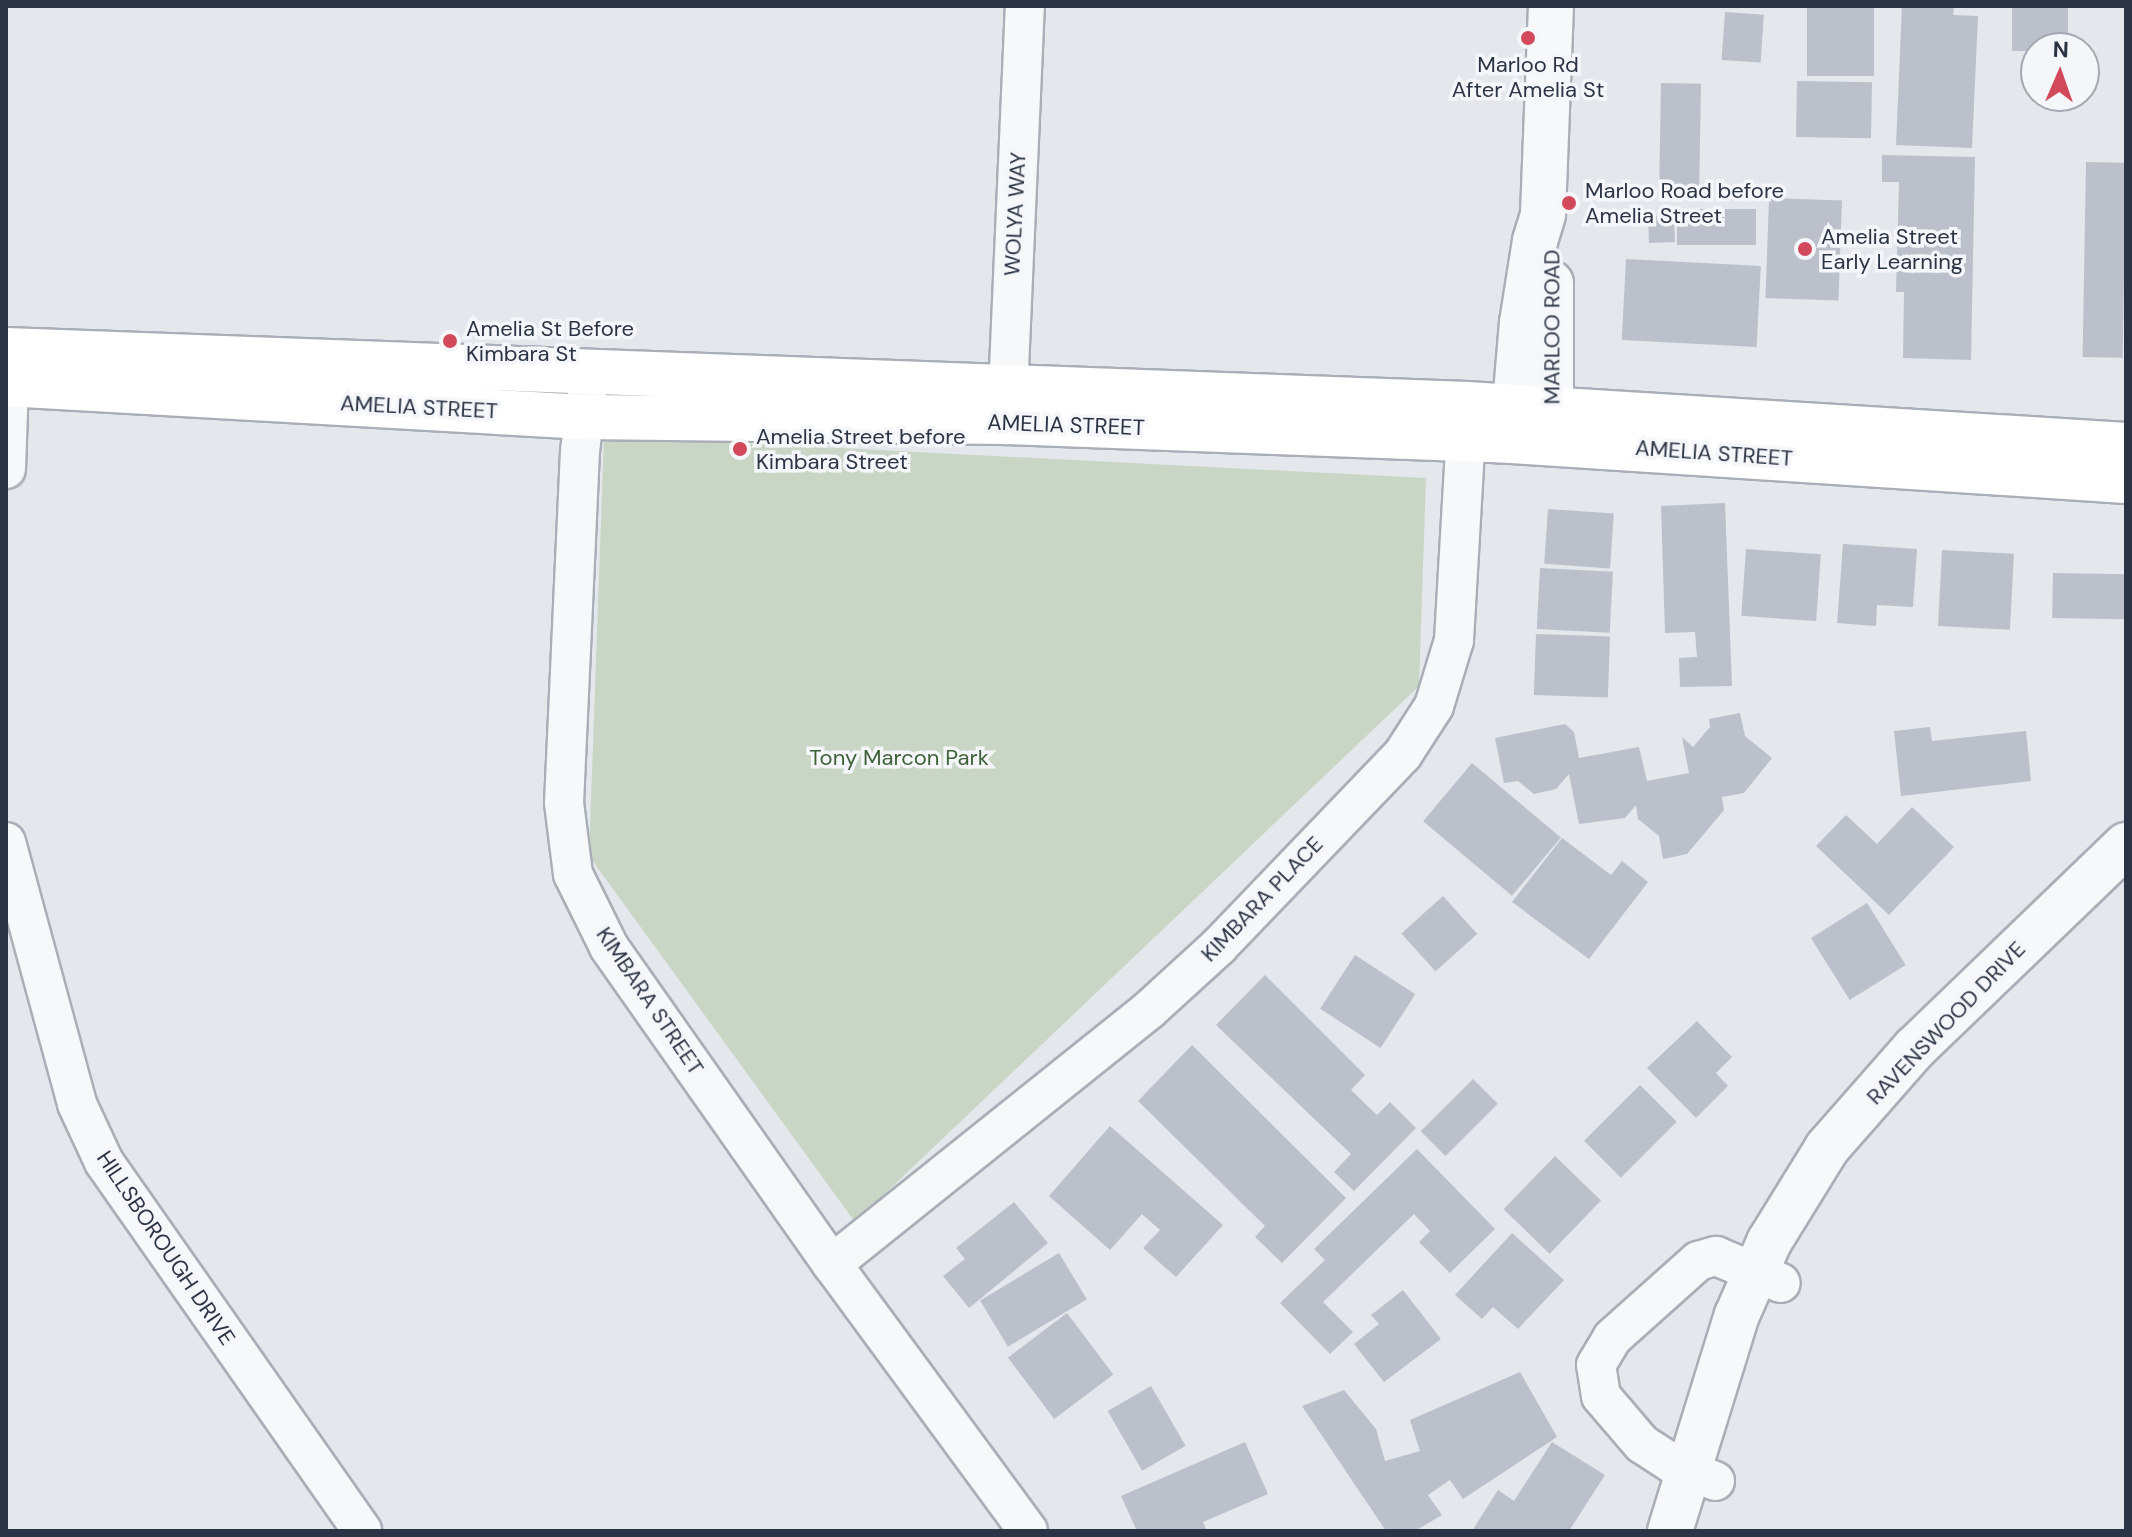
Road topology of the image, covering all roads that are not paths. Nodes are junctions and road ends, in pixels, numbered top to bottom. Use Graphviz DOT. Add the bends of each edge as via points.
graph roads {
  1 [pos="1025,6"];
  2 [pos="1551,6"];
  3 [pos="8,367"];
  4 [pos="589,372"];
  5 [pos="1006,404"];
  6 [pos="585,417"];
  7 [pos="1466,422"];
  8 [pos="1532,425"];
  9 [pos="2126,445"];
  10 [pos="6,469"];
  11 [pos="2126,481"];
  12 [pos="6,842"];
  13 [pos="2126,845"];
  14 [pos="2126,882"];
  15 [pos="832,1264"];
  16 [pos="1768,1277"];
  17 [pos="1702,1476"];
  18 [pos="357,1529"];
  19 [pos="1028,1531"];
  20 [pos="1670,1531"];
  21 [pos="1700,1531"];
  1 -- 5 [label="street, WOLYA WAY"];
  2 -- 8 [label="street, MARLOO ROAD" via="1543,214 1535,241"];
  3 -- 4 [label="main road, AMELIA STREET"];
  3 -- 6 [label="main road, AMELIA STREET"];
  3 -- 10 [label="street"];
  4 -- 5 [label="main road, AMELIA STREET"];
  4 -- 6 [label="street, KIMBARA STREET"];
  5 -- 6 [label="main road, AMELIA STREET"];
  5 -- 7 [label="main road, AMELIA STREET"];
  6 -- 15 [label="street, KIMBARA STREET" via="564,803 573,874 609,947"];
  7 -- 8 [label="main road, AMELIA STREET"];
  7 -- 15 [label="street, KIMBARA PLACE" via="1454,640 1434,706 1403,754 1219,946 1149,1010"];
  8 -- 9 [label="main road, AMELIA STREET"];
  8 -- 11 [label="main road, AMELIA STREET"];
  12 -- 18 [label="street, HILLSBOROUGH DRIVE" via="77,1104 104,1162"];
  13 -- 16 [label="street, RAVENSWOOD DRIVE" via="1905,1059 1827,1148 1769,1242"];
  14 -- 16 [label="street, RAVENSWOOD DRIVE" via="1900,1103"];
  15 -- 19 [label="street, KIMBARA STREET"];
  16 -- 17 [label="street, RAVENSWOOD DRIVE" via="1737,1315"];
  16 -- 17 [label="street" via="1716,1256 1698,1261 1612,1338 1596,1365 1601,1396 1642,1444"];
  17 -- 20 [label="street, RAVENSWOOD DRIVE"];
  17 -- 21 [label="street, RAVENSWOOD DRIVE"];
}
